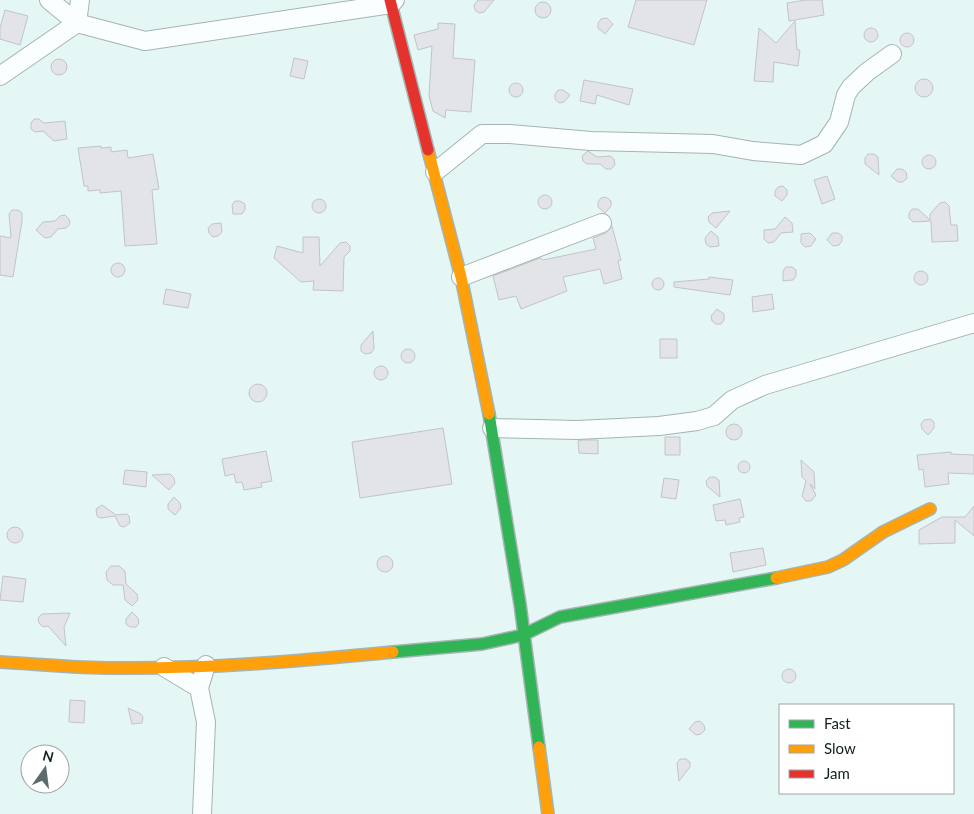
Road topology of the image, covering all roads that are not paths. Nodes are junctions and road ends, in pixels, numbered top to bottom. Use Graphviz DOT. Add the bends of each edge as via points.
graph roads {
  1 [pos="48,0"];
  2 [pos="80,0"];
  3 [pos="392,1"];
  4 [pos="77,23"];
  5 [pos="892,54"];
  6 [pos="0,76"];
  7 [pos="435,172"];
  8 [pos="602,223"];
  9 [pos="461,277"];
  10 [pos="974,323"];
  11 [pos="492,428"];
  12 [pos="930,509"];
  13 [pos="523,635"];
  14 [pos="0,662"];
  15 [pos="206,665"];
  16 [pos="164,667"];
  17 [pos="198,688"];
  18 [pos="202,814"];
  19 [pos="548,814"];
  1 -- 4 [label="street"];
  2 -- 4 [label="street"];
  3 -- 4 [label="street" via="146,40"];
  3 -- 7 [label="street"];
  4 -- 6 [label="street"];
  5 -- 7 [label="street" via="851,87 839,122 824,144 802,155 713,144 482,134"];
  7 -- 9 [label="street"];
  8 -- 9 [label="street"];
  9 -- 11 [label="street"];
  10 -- 11 [label="street" via="765,386 732,400 714,416 696,421 577,430"];
  11 -- 13 [label="street"];
  12 -- 13 [label="street" via="883,532 843,560 828,566 743,585 560,617"];
  13 -- 15 [label="street" via="437,650"];
  13 -- 19 [label="street"];
  14 -- 16 [label="street" via="104,668"];
  15 -- 16 [label="street"];
  15 -- 17 [label="street"];
  16 -- 17 [label="street"];
  17 -- 18 [label="street" via="206,722"];
}
